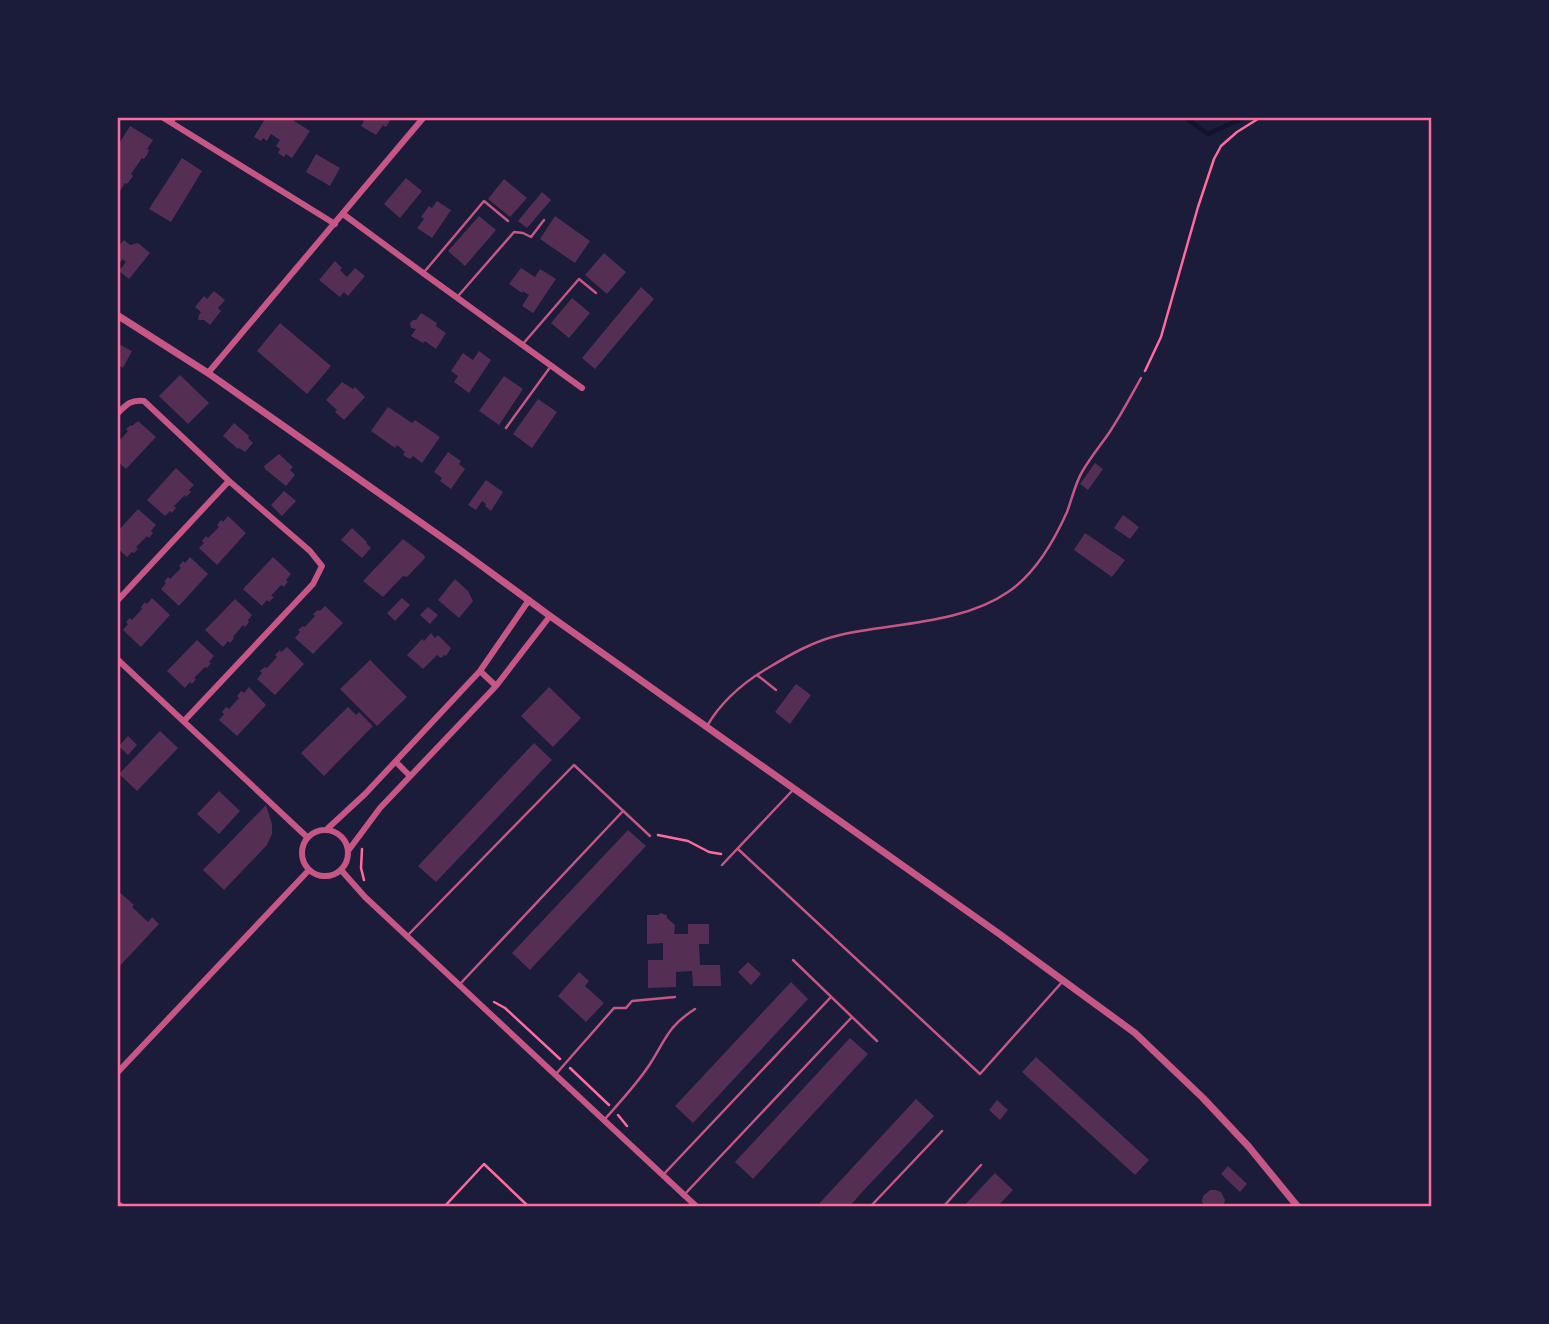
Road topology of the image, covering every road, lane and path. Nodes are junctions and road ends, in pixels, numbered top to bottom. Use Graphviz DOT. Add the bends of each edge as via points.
graph roads {
  1 [pos="162,117"];
  2 [pos="424,117"];
  3 [pos="1261,117"];
  4 [pos="174,120"];
  5 [pos="343,214"];
  6 [pos="544,220"];
  7 [pos="508,221"];
  8 [pos="335,224"];
  9 [pos="423,274"];
  10 [pos="596,293"];
  11 [pos="457,298"];
  12 [pos="117,315"];
  13 [pos="522,345"];
  14 [pos="551,366"];
  15 [pos="208,373"];
  16 [pos="1141,378"];
  17 [pos="582,388"];
  18 [pos="117,414"];
  19 [pos="506,428"];
  20 [pos="229,481"];
  21 [pos="117,600"];
  22 [pos="529,600"];
  23 [pos="550,616"];
  24 [pos="117,659"];
  25 [pos="480,671"];
  26 [pos="757,674"];
  27 [pos="496,686"];
  28 [pos="776,690"];
  29 [pos="184,721"];
  30 [pos="707,726"];
  31 [pos="396,762"];
  32 [pos="410,776"];
  33 [pos="793,789"];
  34 [pos="623,811"];
  35 [pos="326,830"];
  36 [pos="650,836"];
  37 [pos="307,837"];
  38 [pos="362,848"];
  39 [pos="737,849"];
  40 [pos="348,850"];
  41 [pos="731,856"];
  42 [pos="722,865"];
  43 [pos="309,870"];
  44 [pos="341,870"];
  45 [pos="366,883"];
  46 [pos="407,936"];
  47 [pos="793,960"];
  48 [pos="1063,980"];
  49 [pos="460,984"];
  50 [pos="676,996"];
  51 [pos="831,997"];
  52 [pos="488,999"];
  53 [pos="695,1009"];
  54 [pos="852,1017"];
  55 [pos="877,1041"];
  56 [pos="565,1064"];
  57 [pos="117,1073"];
  58 [pos="556,1074"];
  59 [pos="613,1109"];
  60 [pos="604,1120"];
  61 [pos="942,1131"];
  62 [pos="631,1132"];
  63 [pos="981,1165"];
  64 [pos="663,1175"];
  65 [pos="684,1195"];
  66 [pos="117,1203"];
  67 [pos="122,1207"];
  68 [pos="444,1207"];
  69 [pos="529,1207"];
  70 [pos="697,1207"];
  71 [pos="870,1207"];
  72 [pos="943,1207"];
  73 [pos="1297,1207"];
  1 -- 4 [label="street"];
  2 -- 5 [label="street"];
  3 -- 16 [label="path" via="1229,139 1214,159 1161,337"];
  4 -- 8 [label="street"];
  5 -- 8 [label="street"];
  5 -- 9 [label="street"];
  6 -- 11 [label="lane" via="531,237 514,232"];
  7 -- 9 [label="lane" via="484,201"];
  8 -- 15 [label="street"];
  9 -- 11 [label="street"];
  10 -- 13 [label="lane" via="579,279"];
  11 -- 13 [label="street"];
  12 -- 15 [label="street"];
  13 -- 14 [label="street"];
  14 -- 17 [label="street"];
  14 -- 19 [label="lane"];
  15 -- 22 [label="street"];
  16 -- 26 [label="lane" via="1080,476 1049,547 1011,591 960,614 838,635"];
  18 -- 20 [label="street" via="131,401 144,401"];
  20 -- 21 [label="street"];
  20 -- 29 [label="street" via="322,566 313,584"];
  22 -- 23 [label="street"];
  22 -- 25 [label="street"];
  23 -- 27 [label="street"];
  23 -- 30 [label="street"];
  24 -- 29 [label="street"];
  25 -- 27 [label="street"];
  25 -- 31 [label="street"];
  26 -- 28 [label="lane"];
  26 -- 30 [label="lane" via="729,698"];
  27 -- 32 [label="street"];
  29 -- 37 [label="street"];
  30 -- 33 [label="street"];
  31 -- 32 [label="street"];
  31 -- 35 [label="street"];
  32 -- 40 [label="street"];
  33 -- 39 [label="lane"];
  33 -- 48 [label="street"];
  34 -- 36 [label="lane"];
  34 -- 46 [label="lane" via="574,765"];
  34 -- 49 [label="lane"];
  35 -- 37 [label="street"];
  35 -- 40 [label="street" via="343,838"];
  36 -- 41 [label="path" via="661,834"];
  37 -- 43 [label="street" via="302,857"];
  38 -- 45 [label="path"];
  39 -- 41 [label="lane"];
  39 -- 48 [label="lane" via="980,1074"];
  40 -- 44 [label="street"];
  41 -- 42 [label="lane"];
  43 -- 44 [label="street" via="321,876"];
  43 -- 57 [label="street"];
  44 -- 46 [label="street"];
  46 -- 49 [label="street"];
  47 -- 51 [label="lane"];
  48 -- 73 [label="street" via="1135,1033 1203,1098"];
  49 -- 58 [label="street"];
  50 -- 56 [label="lane" via="614,1008"];
  51 -- 54 [label="lane"];
  51 -- 64 [label="lane"];
  52 -- 56 [label="path"];
  53 -- 59 [label="lane" via="679,1019"];
  54 -- 55 [label="lane"];
  54 -- 65 [label="lane"];
  56 -- 58 [label="lane"];
  56 -- 59 [label="path"];
  58 -- 60 [label="street"];
  59 -- 60 [label="lane"];
  59 -- 62 [label="path"];
  60 -- 64 [label="street"];
  61 -- 71 [label="lane"];
  63 -- 72 [label="lane"];
  64 -- 65 [label="street"];
  65 -- 70 [label="street"];
  66 -- 67 [label="street"];
  68 -- 69 [label="path" via="484,1164"];
}
